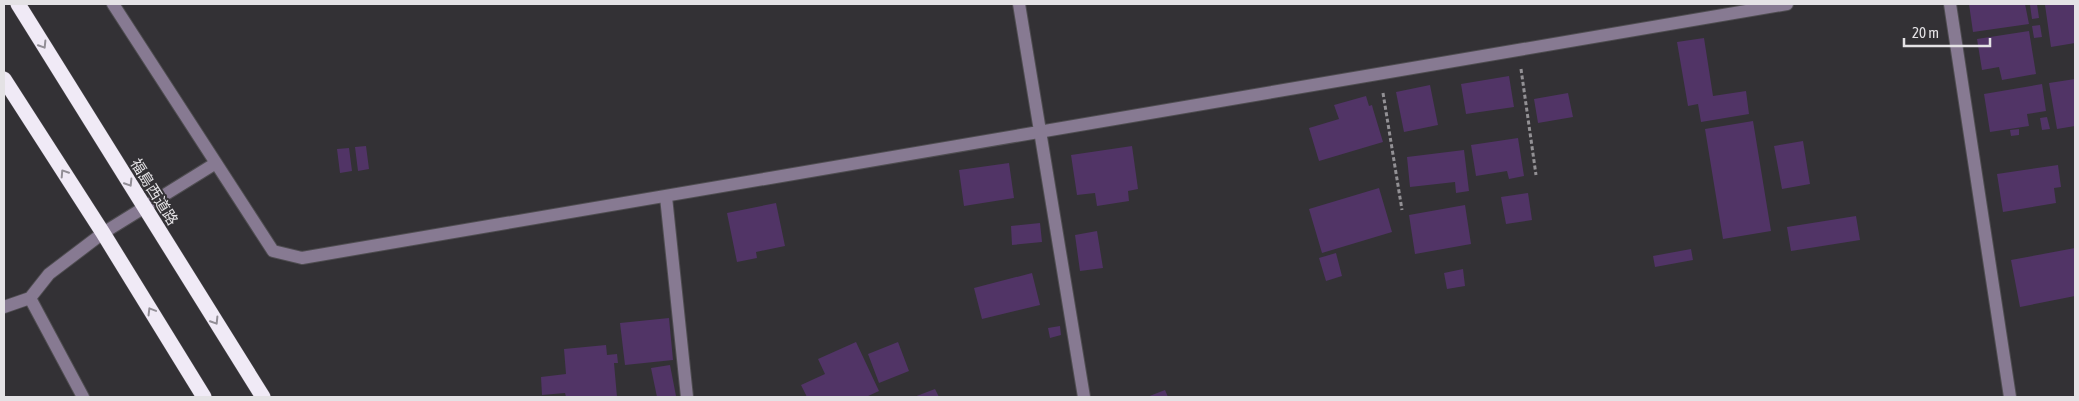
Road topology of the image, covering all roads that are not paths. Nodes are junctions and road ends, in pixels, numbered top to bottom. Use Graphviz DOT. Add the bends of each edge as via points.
graph roads {
  1 [pos="18,4"];
  2 [pos="112,4"];
  3 [pos="1019,4"];
  4 [pos="1787,4"];
  5 [pos="1950,4"];
  6 [pos="4,79"];
  7 [pos="1041,130"];
  8 [pos="216,163"];
  9 [pos="666,197"];
  10 [pos="144,208"];
  11 [pos="103,232"];
  12 [pos="30,298"];
  13 [pos="4,307"];
  14 [pos="83,397"];
  15 [pos="204,397"];
  16 [pos="263,397"];
  17 [pos="688,397"];
  18 [pos="1083,397"];
  19 [pos="2010,397"];
  1 -- 10 [label="highway, 福島西道路, one-way"];
  2 -- 8 [label="street"];
  3 -- 7 [label="street"];
  4 -- 7 [label="street"];
  5 -- 19 [label="street"];
  11 -- 6 [label="highway, one-way"];
  7 -- 9 [label="street"];
  7 -- 18 [label="street"];
  8 -- 9 [label="street" via="273,250 302,258"];
  8 -- 10 [label="street"];
  9 -- 17 [label="street"];
  10 -- 11 [label="street"];
  10 -- 16 [label="highway, 福島西道路, one-way"];
  11 -- 12 [label="street" via="48,274"];
  15 -- 11 [label="highway, one-way"];
  12 -- 13 [label="street"];
  12 -- 14 [label="street"];
}
